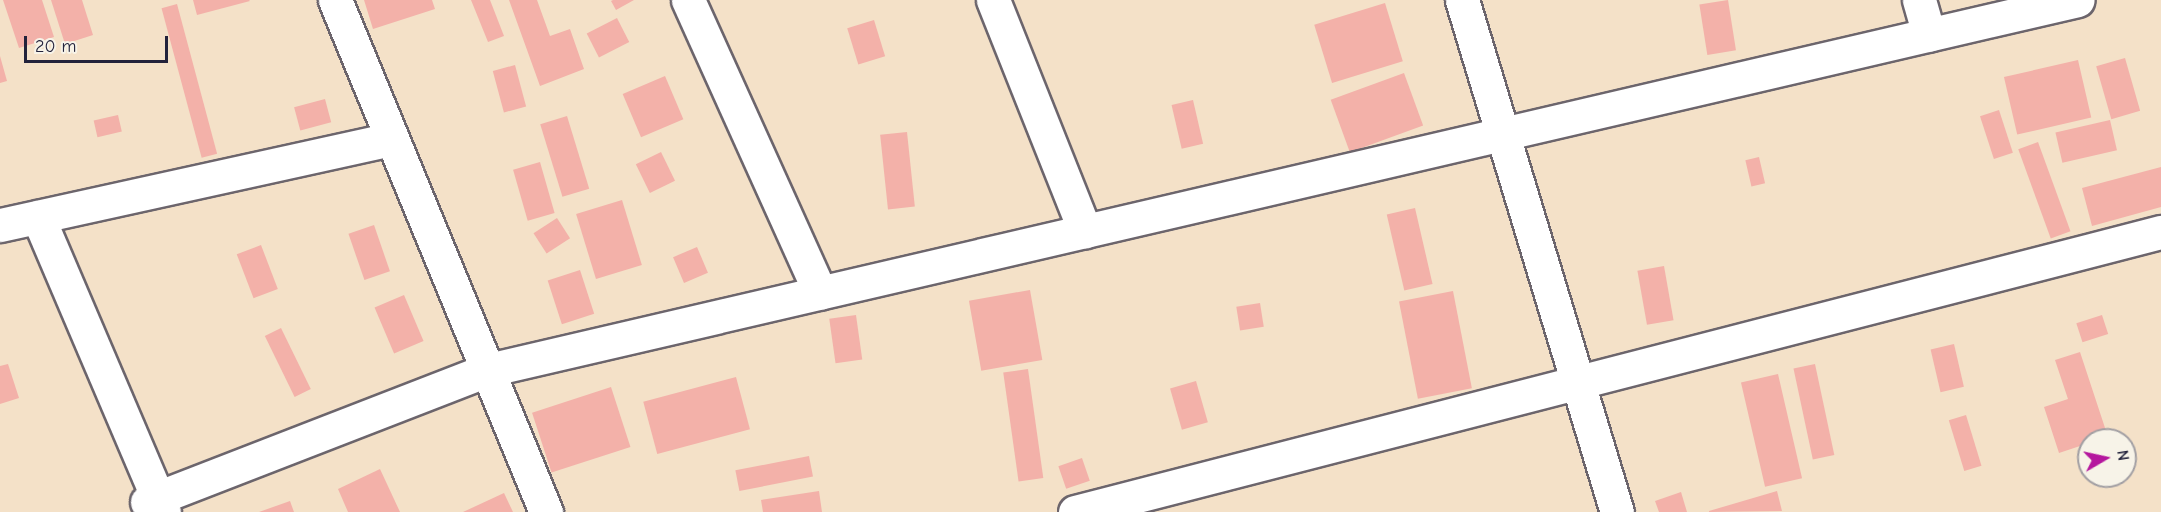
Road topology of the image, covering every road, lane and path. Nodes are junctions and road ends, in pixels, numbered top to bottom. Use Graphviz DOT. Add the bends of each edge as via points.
graph roads {
  1 [pos="335,0"];
  2 [pos="688,0"];
  3 [pos="993,0"];
  4 [pos="1462,0"];
  5 [pos="1919,0"];
  6 [pos="2078,0"];
  7 [pos="1929,35"];
  8 [pos="1503,134"];
  9 [pos="392,139"];
  10 [pos="38,217"];
  11 [pos="0,225"];
  12 [pos="1085,231"];
  13 [pos="2161,232"];
  14 [pos="820,293"];
  15 [pos="488,370"];
  16 [pos="1578,383"];
  17 [pos="157,504"];
  18 [pos="546,512"];
  19 [pos="1075,512"];
  20 [pos="1617,512"];
  1 -- 9 [label="street"];
  2 -- 14 [label="street"];
  3 -- 12 [label="street"];
  4 -- 8 [label="street"];
  5 -- 7 [label="street"];
  6 -- 7 [label="street"];
  7 -- 8 [label="street"];
  8 -- 12 [label="street"];
  8 -- 16 [label="street"];
  9 -- 10 [label="street"];
  9 -- 15 [label="street"];
  10 -- 11 [label="street"];
  10 -- 17 [label="street"];
  12 -- 14 [label="street"];
  13 -- 16 [label="street"];
  14 -- 15 [label="street"];
  15 -- 17 [label="street"];
  15 -- 18 [label="street"];
  16 -- 19 [label="street"];
  16 -- 20 [label="street"];
}
